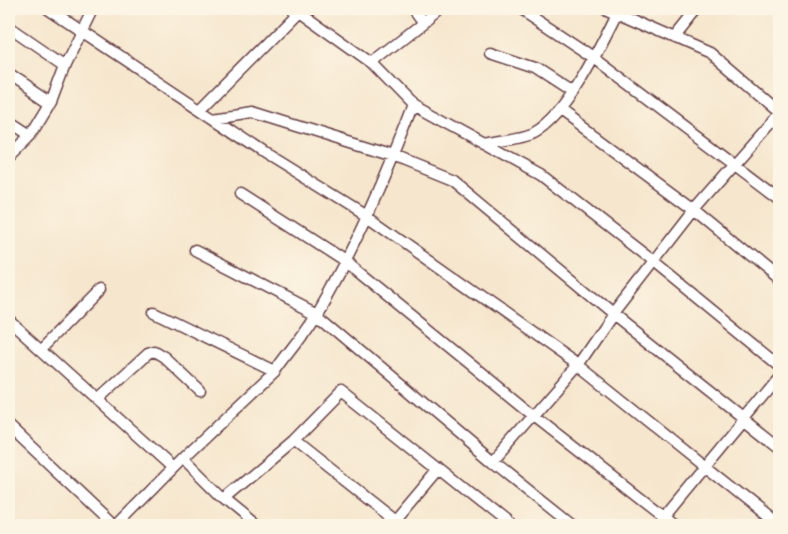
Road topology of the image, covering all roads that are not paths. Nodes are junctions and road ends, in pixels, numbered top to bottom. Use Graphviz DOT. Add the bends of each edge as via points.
graph roads {
  1 [pos="48,8"];
  2 [pos="93,8"];
  3 [pos="412,8"];
  4 [pos="442,8"];
  5 [pos="519,8"];
  6 [pos="699,8"];
  7 [pos="297,9"];
  8 [pos="614,9"];
  9 [pos="423,23"];
  10 [pos="8,26"];
  11 [pos="82,31"];
  12 [pos="675,38"];
  13 [pos="490,52"];
  14 [pos="593,57"];
  15 [pos="372,63"];
  16 [pos="65,65"];
  17 [pos="8,73"];
  18 [pos="572,92"];
  19 [pos="51,102"];
  20 [pos="413,105"];
  21 [pos="200,109"];
  22 [pos="560,111"];
  23 [pos="780,112"];
  24 [pos="213,118"];
  25 [pos="8,120"];
  26 [pos="31,135"];
  27 [pos="484,144"];
  28 [pos="393,156"];
  29 [pos="8,158"];
  30 [pos="736,164"];
  31 [pos="240,194"];
  32 [pos="780,198"];
  33 [pos="694,210"];
  34 [pos="367,216"];
  35 [pos="195,250"];
  36 [pos="344,261"];
  37 [pos="653,262"];
  38 [pos="780,281"];
  39 [pos="99,290"];
  40 [pos="154,312"];
  41 [pos="317,313"];
  42 [pos="613,314"];
  43 [pos="8,319"];
  44 [pos="41,349"];
  45 [pos="578,365"];
  46 [pos="780,366"];
  47 [pos="275,371"];
  48 [pos="780,374"];
  49 [pos="200,391"];
  50 [pos="97,400"];
  51 [pos="534,416"];
  52 [pos="744,419"];
  53 [pos="8,426"];
  54 [pos="293,441"];
  55 [pos="780,447"];
  56 [pos="183,458"];
  57 [pos="493,462"];
  58 [pos="705,466"];
  59 [pos="173,468"];
  60 [pos="438,469"];
  61 [pos="224,499"];
  62 [pos="244,516"];
  63 [pos="663,516"];
  64 [pos="392,524"];
  65 [pos="115,526"];
  66 [pos="236,526"];
  67 [pos="257,526"];
  68 [pos="509,526"];
  69 [pos="573,526"];
  70 [pos="675,526"];
  71 [pos="779,526"];
  1 -- 11 [label="street"];
  2 -- 11 [label="street"];
  3 -- 9 [label="street"];
  4 -- 9 [label="street"];
  5 -- 14 [label="street"];
  6 -- 12 [label="street"];
  7 -- 15 [label="street"];
  7 -- 21 [label="street"];
  8 -- 12 [label="street"];
  8 -- 14 [label="street"];
  9 -- 15 [label="street"];
  10 -- 16 [label="street"];
  11 -- 16 [label="street"];
  11 -- 21 [label="street"];
  12 -- 23 [label="street" via="710,53"];
  13 -- 18 [label="street" via="535,68"];
  14 -- 18 [label="street"];
  14 -- 30 [label="street"];
  15 -- 20 [label="street"];
  16 -- 19 [label="street"];
  17 -- 19 [label="street"];
  18 -- 22 [label="street"];
  19 -- 26 [label="street"];
  20 -- 27 [label="street"];
  20 -- 28 [label="street"];
  21 -- 24 [label="street"];
  22 -- 27 [label="street" via="534,133"];
  22 -- 33 [label="street"];
  23 -- 30 [label="street"];
  24 -- 28 [label="street" via="252,112"];
  24 -- 34 [label="street"];
  25 -- 26 [label="street"];
  26 -- 29 [label="street"];
  27 -- 37 [label="street" via="541,175"];
  28 -- 34 [label="street"];
  28 -- 42 [label="street" via="452,180"];
  30 -- 32 [label="street"];
  30 -- 33 [label="street"];
  31 -- 36 [label="street"];
  33 -- 37 [label="street"];
  33 -- 38 [label="street"];
  34 -- 36 [label="street"];
  34 -- 45 [label="street"];
  35 -- 41 [label="street"];
  36 -- 41 [label="street"];
  36 -- 51 [label="street"];
  37 -- 42 [label="street"];
  37 -- 46 [label="street"];
  39 -- 44 [label="street"];
  40 -- 47 [label="street"];
  41 -- 47 [label="street"];
  41 -- 57 [label="street"];
  42 -- 45 [label="street"];
  42 -- 52 [label="street"];
  43 -- 44 [label="street"];
  44 -- 50 [label="street"];
  45 -- 51 [label="street"];
  45 -- 58 [label="street"];
  47 -- 56 [label="street"];
  48 -- 52 [label="street"];
  49 -- 50 [label="street" via="154,351"];
  50 -- 59 [label="street"];
  51 -- 57 [label="street"];
  51 -- 63 [label="street"];
  52 -- 55 [label="street"];
  52 -- 58 [label="street"];
  53 -- 65 [label="street"];
  54 -- 60 [label="street" via="341,392"];
  54 -- 61 [label="street"];
  54 -- 64 [label="street"];
  56 -- 59 [label="street"];
  56 -- 61 [label="street"];
  57 -- 69 [label="street"];
  58 -- 63 [label="street"];
  58 -- 71 [label="street"];
  59 -- 65 [label="street"];
  60 -- 64 [label="street"];
  60 -- 68 [label="street"];
  61 -- 62 [label="street"];
  62 -- 66 [label="street"];
  62 -- 67 [label="street"];
  63 -- 70 [label="street"];
}
